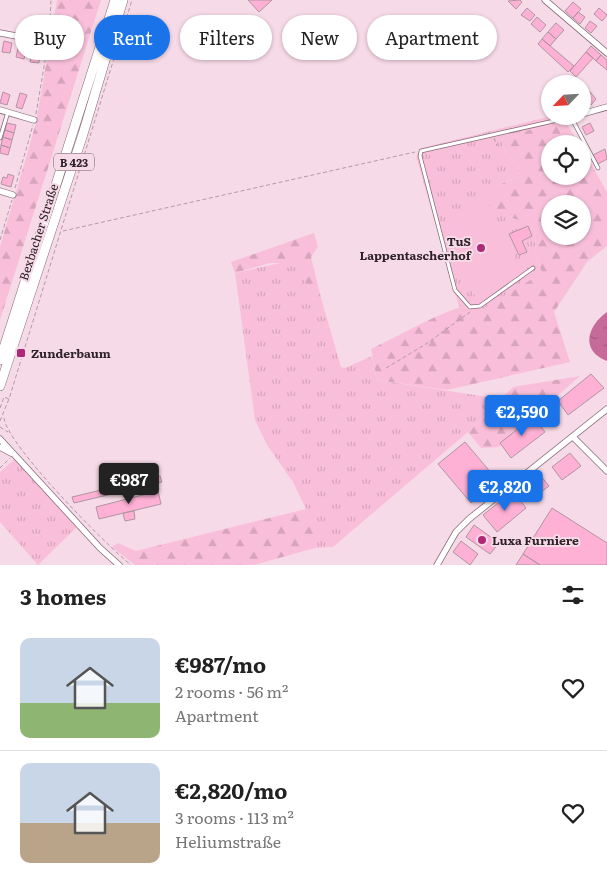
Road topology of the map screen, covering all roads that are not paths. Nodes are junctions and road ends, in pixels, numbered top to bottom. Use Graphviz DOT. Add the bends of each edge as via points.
graph roads {
  1 [pos="115,0"];
  2 [pos="123,0"];
  3 [pos="545,0"];
  4 [pos="0,33"];
  5 [pos="15,36"];
  6 [pos="607,53"];
  7 [pos="607,107"];
  8 [pos="0,110"];
  9 [pos="591,111"];
  10 [pos="8,112"];
  11 [pos="34,120"];
  12 [pos="541,124"];
  13 [pos="574,125"];
  14 [pos="0,138"];
  15 [pos="598,168"];
  16 [pos="0,191"];
  17 [pos="13,195"];
  18 [pos="533,268"];
  19 [pos="0,360"];
  20 [pos="0,386"];
  21 [pos="607,409"];
  22 [pos="573,437"];
  23 [pos="0,440"];
  24 [pos="0,447"];
  25 [pos="14,454"];
  26 [pos="607,471"];
  27 [pos="119,565"];
  28 [pos="437,565"];
  1 -- 19 [label="main road, Bexbacher Straße"];
  2 -- 20 [label="main road, Bexbacher Straße / B 423" via="83,134"];
  3 -- 6 [label="street"];
  4 -- 5 [label="street"];
  7 -- 9 [label="street"];
  8 -- 10 [label="street"];
  10 -- 11 [label="street"];
  10 -- 14 [label="lane"];
  12 -- 18 [label="lane" via="421,151 419,161 455,290 462,300 474,308"];
  13 -- 15 [label="lane"];
  16 -- 17 [label="street"];
  21 -- 22 [label="street"];
  22 -- 26 [label="street"];
  22 -- 28 [label="street" via="469,519 456,532"];
  23 -- 25 [label="street"];
  24 -- 25 [label="street"];
  25 -- 27 [label="street"];
}
